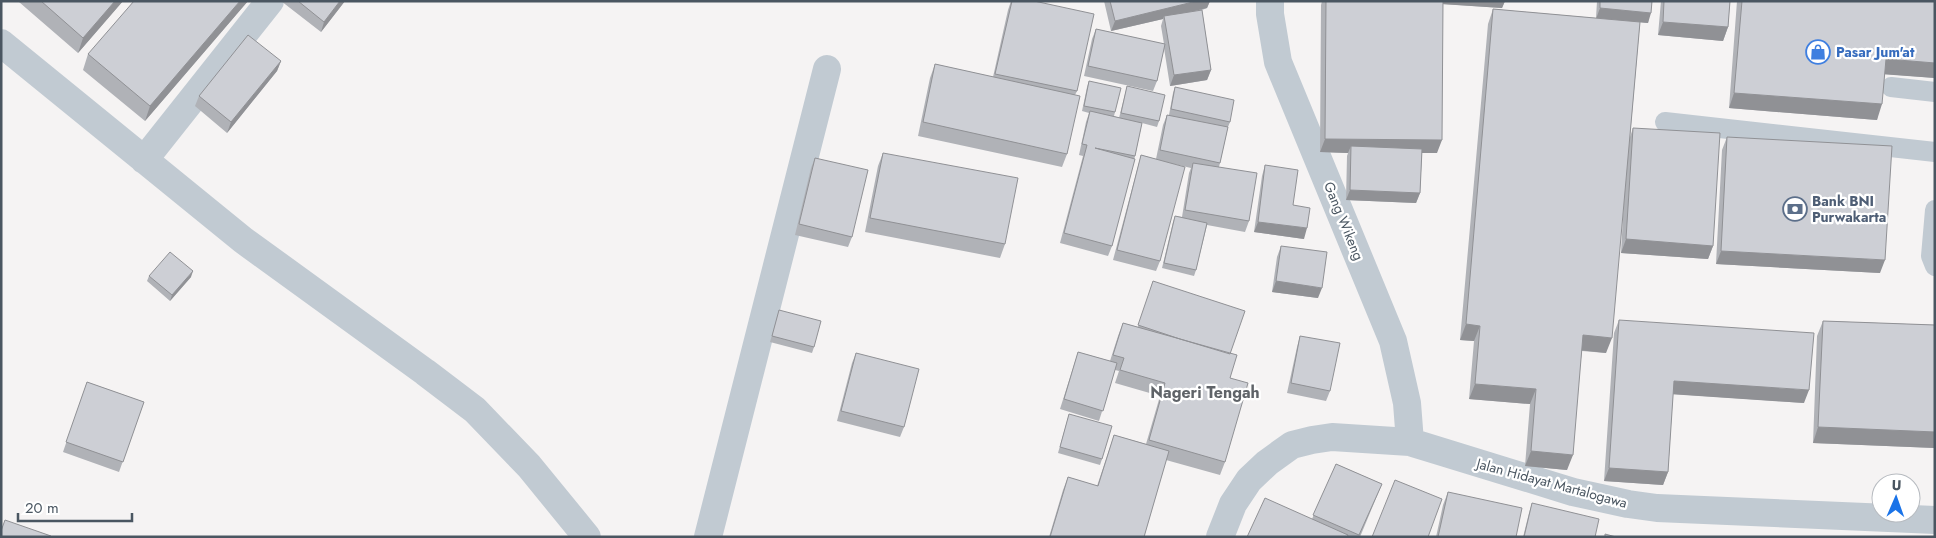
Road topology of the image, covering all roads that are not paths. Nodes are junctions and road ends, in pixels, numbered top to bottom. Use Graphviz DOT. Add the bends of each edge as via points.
graph roads {
  1 [pos="270,1"];
  2 [pos="1270,1"];
  3 [pos="1,43"];
  4 [pos="827,69"];
  5 [pos="1891,88"];
  6 [pos="1935,92"];
  7 [pos="1665,122"];
  8 [pos="1935,152"];
  9 [pos="144,160"];
  10 [pos="1935,210"];
  11 [pos="1935,266"];
  12 [pos="1410,442"];
  13 [pos="1935,520"];
  14 [pos="587,537"];
  15 [pos="708,537"];
  16 [pos="1220,537"];
  1 -- 9 [label="street"];
  2 -- 12 [label="street, Gang Wikeng" via="1278,62 1393,340 1407,403"];
  3 -- 9 [label="street"];
  4 -- 15 [label="street"];
  5 -- 6 [label="lane"];
  7 -- 8 [label="lane"];
  9 -- 14 [label="street" via="243,240 475,410 529,466"];
  10 -- 11 [label="lane" via="1931,256"];
  12 -- 13 [label="street, Jalan Hidayat Martalogawa" via="1573,492 1628,504"];
  12 -- 16 [label="street, Jalan Hidayat Martalogawa" via="1332,437 1292,445 1249,480 1233,504"];
}
